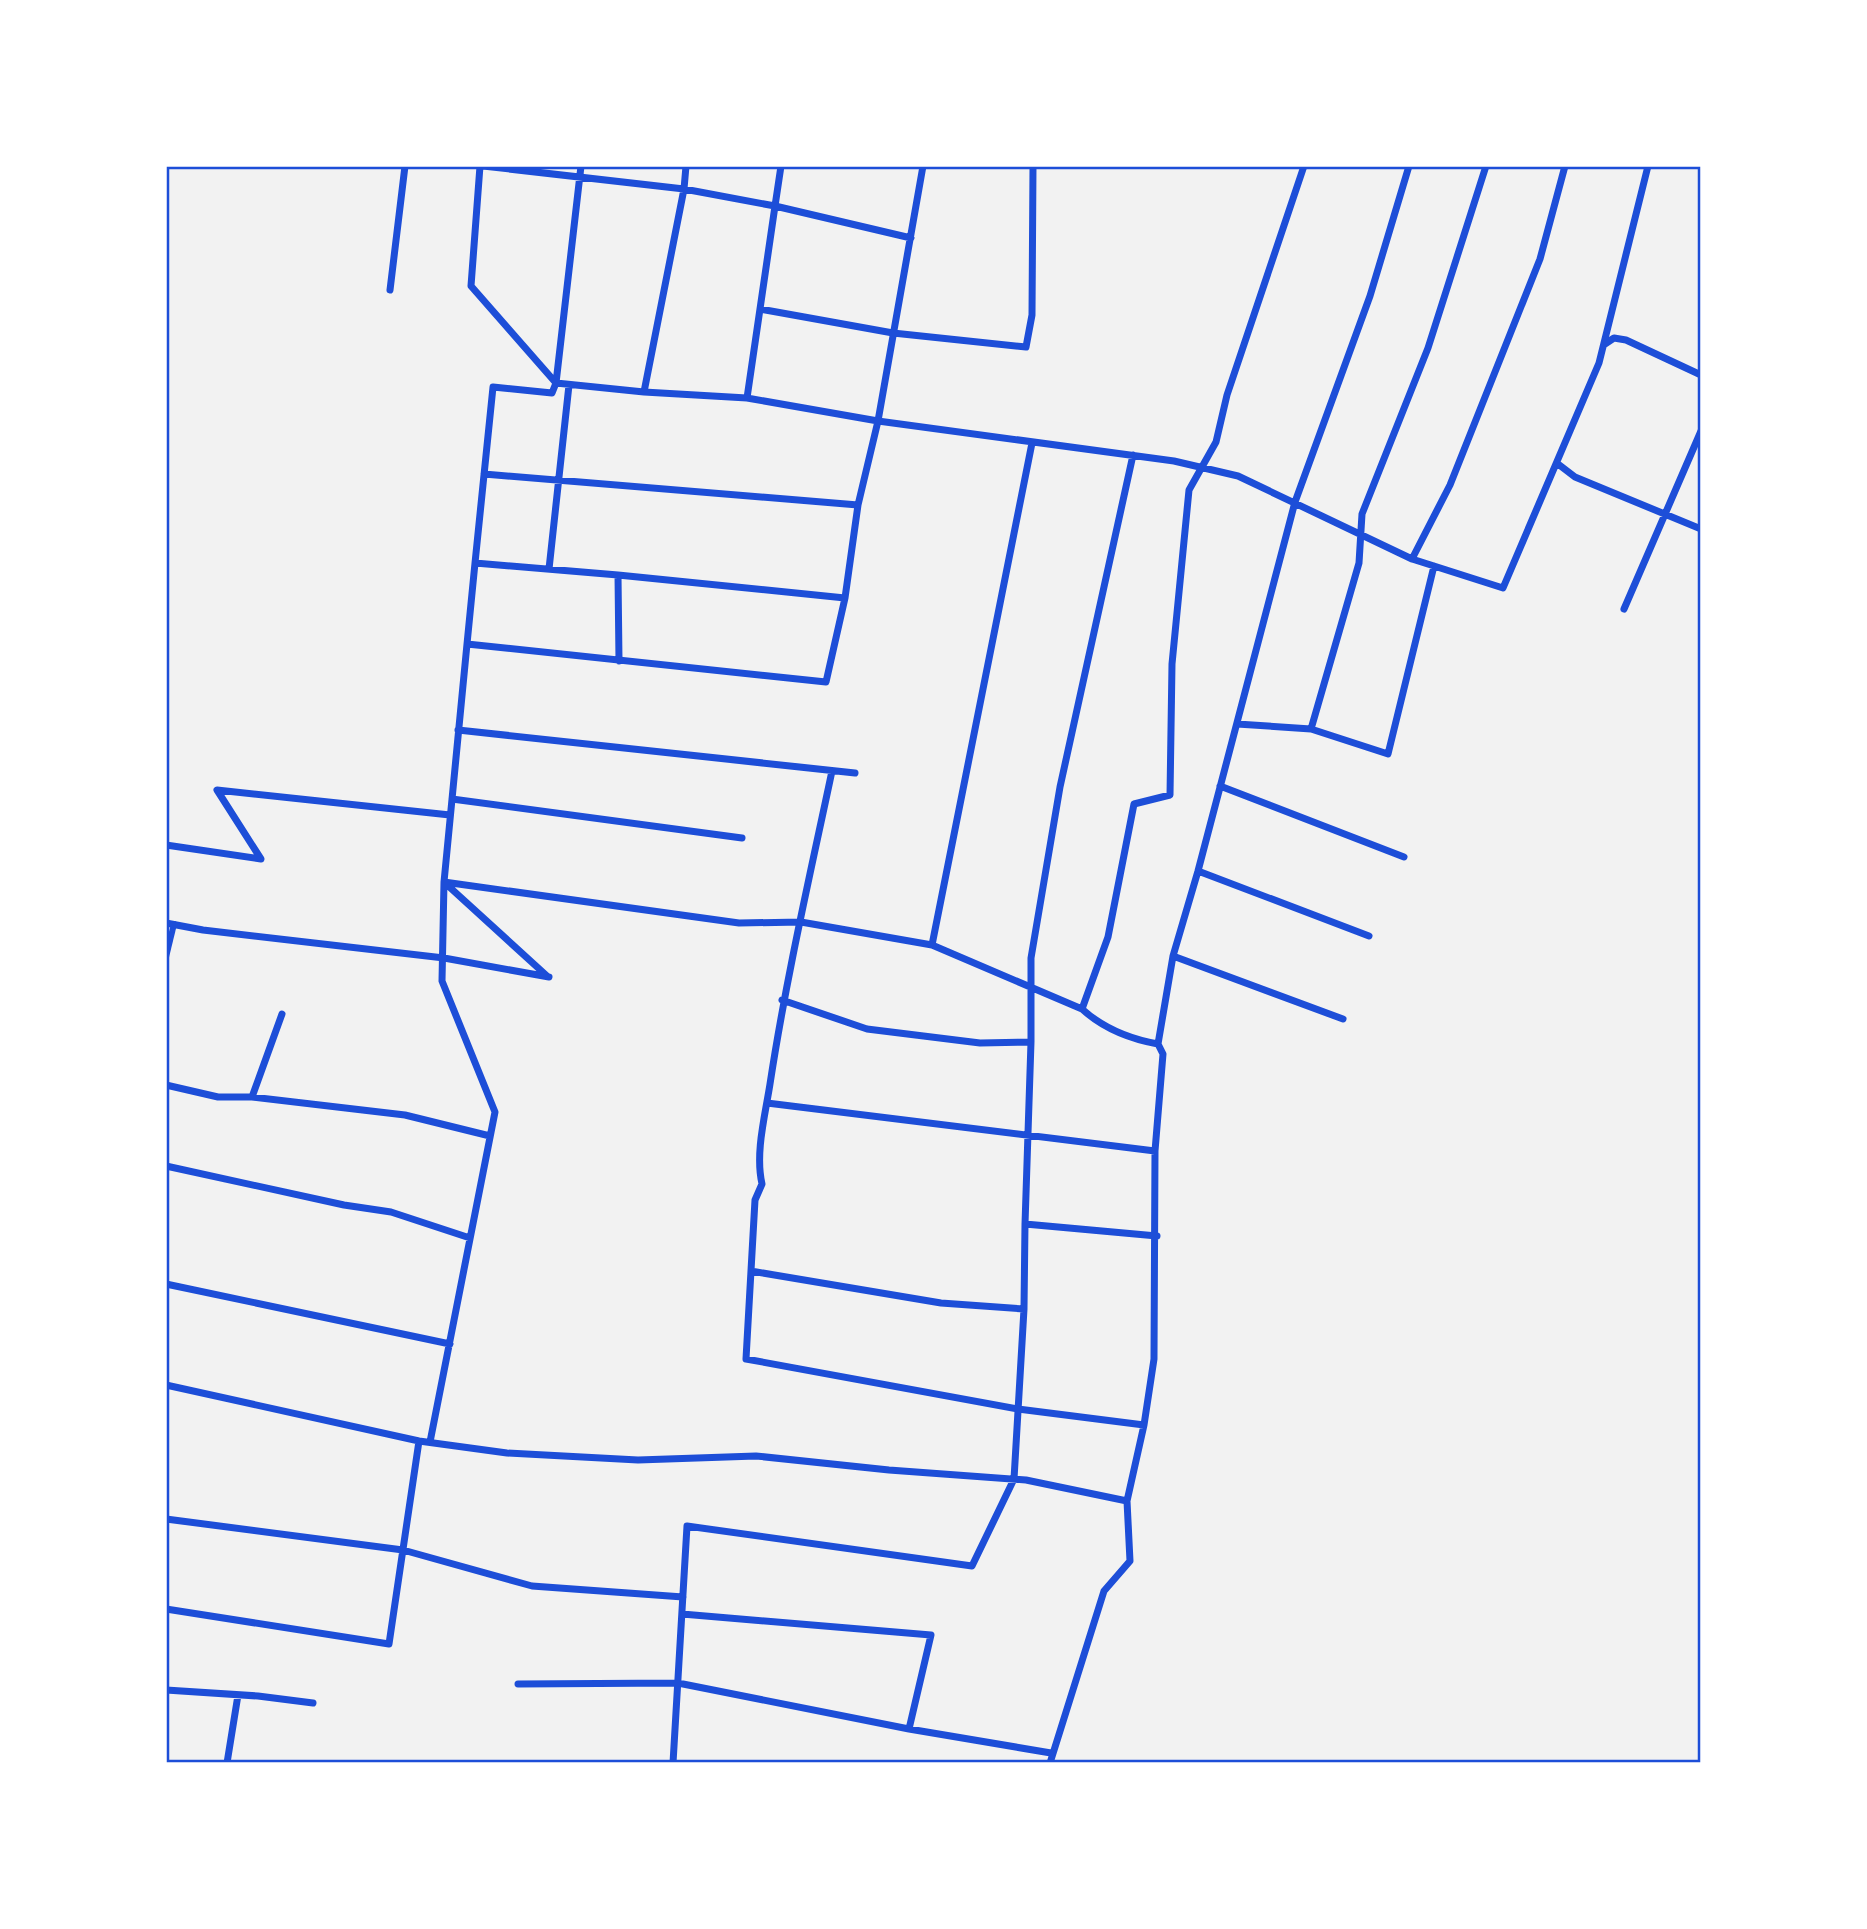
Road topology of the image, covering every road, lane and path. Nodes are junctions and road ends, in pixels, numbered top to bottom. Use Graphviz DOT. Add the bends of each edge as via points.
graph roads {
  1 [pos="405,166"];
  2 [pos="481,166"];
  3 [pos="581,166"];
  4 [pos="686,166"];
  5 [pos="780,166"];
  6 [pos="923,166"];
  7 [pos="1033,166"];
  8 [pos="1304,166"];
  9 [pos="1409,166"];
  10 [pos="1486,166"];
  11 [pos="1565,166"];
  12 [pos="1648,166"];
  13 [pos="498,167"];
  14 [pos="579,177"];
  15 [pos="684,189"];
  16 [pos="775,206"];
  17 [pos="911,239"];
  18 [pos="390,290"];
  19 [pos="760,309"];
  20 [pos="893,333"];
  21 [pos="1603,347"];
  22 [pos="1701,375"];
  23 [pos="556,383"];
  24 [pos="569,385"];
  25 [pos="644,392"];
  26 [pos="747,398"];
  27 [pos="878,421"];
  28 [pos="1701,431"];
  29 [pos="1032,443"];
  30 [pos="1133,455"];
  31 [pos="1558,464"];
  32 [pos="1201,468"];
  33 [pos="484,474"];
  34 [pos="558,481"];
  35 [pos="1295,502"];
  36 [pos="858,506"];
  37 [pos="1664,513"];
  38 [pos="1701,529"];
  39 [pos="1362,536"];
  40 [pos="1412,559"];
  41 [pos="475,563"];
  42 [pos="1434,566"];
  43 [pos="548,569"];
  44 [pos="618,575"];
  45 [pos="845,598"];
  46 [pos="1624,609"];
  47 [pos="467,644"];
  48 [pos="619,661"];
  49 [pos="1237,724"];
  50 [pos="1311,729"];
  51 [pos="458,730"];
  52 [pos="832,771"];
  53 [pos="855,773"];
  54 [pos="1220,786"];
  55 [pos="452,799"];
  56 [pos="450,815"];
  57 [pos="742,838"];
  58 [pos="166,845"];
  59 [pos="1404,857"];
  60 [pos="1198,871"];
  61 [pos="444,882"];
  62 [pos="801,922"];
  63 [pos="170,923"];
  64 [pos="1368,936"];
  65 [pos="932,945"];
  66 [pos="1173,956"];
  67 [pos="166,957"];
  68 [pos="444,957"];
  69 [pos="1032,987"];
  70 [pos="782,1000"];
  71 [pos="1082,1009"];
  72 [pos="282,1014"];
  73 [pos="1343,1019"];
  74 [pos="1031,1042"];
  75 [pos="1158,1044"];
  76 [pos="166,1085"];
  77 [pos="252,1097"];
  78 [pos="767,1103"];
  79 [pos="490,1136"];
  80 [pos="1028,1136"];
  81 [pos="1155,1151"];
  82 [pos="166,1166"];
  83 [pos="1025,1224"];
  84 [pos="1157,1236"];
  85 [pos="470,1238"];
  86 [pos="751,1271"];
  87 [pos="166,1284"];
  88 [pos="1024,1309"];
  89 [pos="450,1344"];
  90 [pos="166,1385"];
  91 [pos="1018,1409"];
  92 [pos="1144,1425"];
  93 [pos="419,1441"];
  94 [pos="430,1442"];
  95 [pos="1014,1479"];
  96 [pos="1127,1501"];
  97 [pos="166,1518"];
  98 [pos="403,1550"];
  99 [pos="683,1597"];
  100 [pos="166,1609"];
  101 [pos="682,1614"];
  102 [pos="678,1683"];
  103 [pos="517,1684"];
  104 [pos="166,1690"];
  105 [pos="238,1695"];
  106 [pos="313,1703"];
  107 [pos="909,1729"];
  108 [pos="1051,1752"];
  109 [pos="227,1763"];
  110 [pos="673,1763"];
  111 [pos="1050,1763"];
  1 -- 18 [label="street"];
  2 -- 13 [label="street"];
  2 -- 23 [label="street" via="471,286"];
  3 -- 14 [label="street"];
  4 -- 15 [label="street"];
  5 -- 16 [label="street"];
  6 -- 17 [label="street"];
  7 -- 20 [label="street" via="1032,316 1026,347"];
  8 -- 32 [label="street" via="1227,395 1216,442"];
  9 -- 35 [label="street" via="1370,296"];
  10 -- 39 [label="street" via="1428,348 1362,514"];
  11 -- 40 [label="street" via="1540,259 1450,485"];
  12 -- 21 [label="street"];
  13 -- 14 [label="street"];
  14 -- 15 [label="street"];
  14 -- 23 [label="street"];
  15 -- 16 [label="street"];
  15 -- 25 [label="street"];
  16 -- 17 [label="street"];
  16 -- 19 [label="street"];
  17 -- 20 [label="street"];
  19 -- 20 [label="street"];
  19 -- 26 [label="street"];
  20 -- 27 [label="street"];
  21 -- 22 [label="street" via="1608,340 1626,340"];
  21 -- 31 [label="street"];
  23 -- 24 [label="street"];
  23 -- 33 [label="street" via="552,393 493,387"];
  24 -- 25 [label="street"];
  24 -- 34 [label="street"];
  25 -- 26 [label="street"];
  26 -- 27 [label="street"];
  27 -- 29 [label="street"];
  27 -- 36 [label="street"];
  28 -- 37 [label="street"];
  29 -- 30 [label="street"];
  29 -- 65 [label="street"];
  30 -- 32 [label="street"];
  30 -- 69 [label="street" via="1060,787 1031,958"];
  31 -- 37 [label="street" via="1575,477"];
  31 -- 42 [label="street" via="1503,588"];
  32 -- 35 [label="street" via="1238,476"];
  32 -- 71 [label="street" via="1189,490 1173,650 1170,795 1134,804 1109,931"];
  33 -- 34 [label="street"];
  33 -- 41 [label="street"];
  34 -- 36 [label="street"];
  34 -- 43 [label="street"];
  35 -- 39 [label="street"];
  35 -- 49 [label="street"];
  36 -- 45 [label="street"];
  37 -- 38 [label="street"];
  37 -- 46 [label="street"];
  39 -- 40 [label="street"];
  39 -- 50 [label="street" via="1359,563"];
  40 -- 42 [label="street"];
  41 -- 43 [label="street"];
  41 -- 47 [label="street"];
  42 -- 50 [label="street" via="1388,754"];
  43 -- 44 [label="street"];
  44 -- 45 [label="street"];
  44 -- 48 [label="street"];
  45 -- 48 [label="street" via="826,682"];
  47 -- 48 [label="street"];
  47 -- 51 [label="street"];
  49 -- 50 [label="street"];
  49 -- 54 [label="street"];
  51 -- 52 [label="street"];
  51 -- 55 [label="street"];
  52 -- 53 [label="street"];
  52 -- 62 [label="street"];
  54 -- 59 [label="street"];
  54 -- 60 [label="street"];
  55 -- 56 [label="street"];
  55 -- 57 [label="street"];
  56 -- 58 [label="street" via="217,790 261,859"];
  56 -- 61 [label="street"];
  60 -- 64 [label="street"];
  60 -- 66 [label="street"];
  61 -- 62 [label="street" via="739,923"];
  61 -- 68 [label="street"];
  61 -- 68 [label="street" via="549,977"];
  62 -- 65 [label="street"];
  62 -- 70 [label="street"];
  63 -- 67 [label="street"];
  63 -- 68 [label="street"];
  65 -- 69 [label="street"];
  66 -- 73 [label="street"];
  66 -- 75 [label="street"];
  68 -- 79 [label="street" via="442,981 495,1112"];
  69 -- 71 [label="street"];
  69 -- 74 [label="street"];
  70 -- 74 [label="street" via="867,1029 980,1043"];
  70 -- 78 [label="street"];
  71 -- 75 [label="street" via="1096,1022 1136,1040"];
  72 -- 77 [label="street"];
  74 -- 80 [label="street"];
  75 -- 81 [label="street" via="1163,1054"];
  76 -- 77 [label="street" via="218,1097"];
  77 -- 79 [label="street" via="405,1115"];
  78 -- 80 [label="street"];
  78 -- 86 [label="street"];
  79 -- 85 [label="street"];
  80 -- 81 [label="street"];
  80 -- 83 [label="street"];
  81 -- 84 [label="street"];
  82 -- 85 [label="street" via="391,1212"];
  83 -- 84 [label="street"];
  83 -- 88 [label="street"];
  84 -- 92 [label="street" via="1154,1359"];
  85 -- 89 [label="street"];
  86 -- 88 [label="street" via="941,1303"];
  86 -- 91 [label="street" via="746,1359"];
  87 -- 89 [label="street"];
  88 -- 91 [label="street"];
  89 -- 94 [label="street"];
  90 -- 93 [label="street"];
  91 -- 92 [label="street"];
  91 -- 95 [label="street"];
  92 -- 96 [label="street"];
  93 -- 94 [label="street"];
  93 -- 98 [label="street"];
  94 -- 95 [label="street" via="507,1453 638,1460 756,1456"];
  95 -- 96 [label="street"];
  95 -- 99 [label="street" via="972,1566 687,1526"];
  96 -- 108 [label="street" via="1130,1560 1104,1591"];
  97 -- 98 [label="street"];
  98 -- 99 [label="street" via="533,1586"];
  98 -- 100 [label="street" via="389,1644"];
  99 -- 101 [label="street"];
  101 -- 102 [label="street"];
  101 -- 107 [label="street" via="931,1635"];
  102 -- 103 [label="street"];
  102 -- 107 [label="street"];
  102 -- 110 [label="street"];
  104 -- 105 [label="street"];
  105 -- 106 [label="street"];
  105 -- 109 [label="street"];
  107 -- 108 [label="street"];
  108 -- 111 [label="street"];
}
